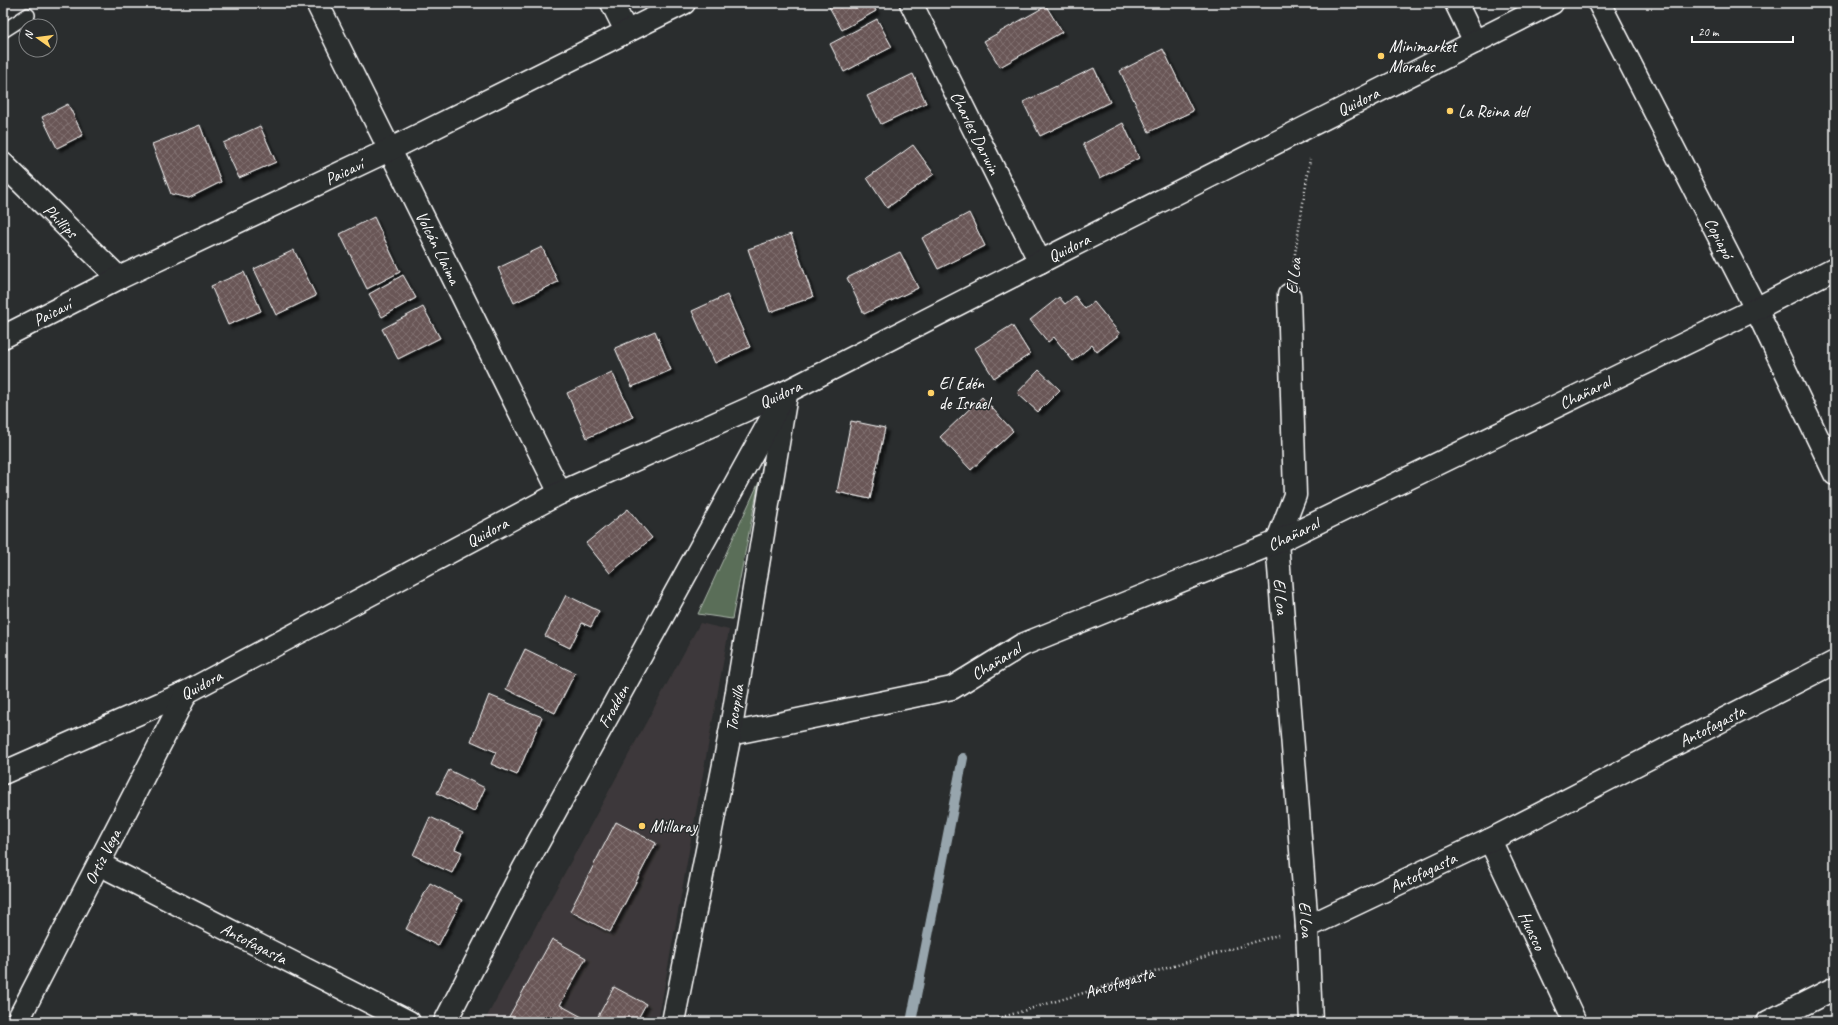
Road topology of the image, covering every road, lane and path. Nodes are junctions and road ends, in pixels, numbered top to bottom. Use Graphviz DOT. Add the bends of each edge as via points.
graph roads {
  1 [pos="317,3"];
  2 [pos="612,3"];
  3 [pos="684,3"];
  4 [pos="911,3"];
  5 [pos="1456,3"];
  6 [pos="1552,3"];
  7 [pos="1599,3"];
  8 [pos="28,15"];
  9 [pos="626,31"];
  10 [pos="3,32"];
  11 [pos="1475,42"];
  12 [pos="389,150"];
  13 [pos="3,164"];
  14 [pos="1308,174"];
  15 [pos="1040,262"];
  16 [pos="1835,268"];
  17 [pos="119,278"];
  18 [pos="1289,295"];
  19 [pos="1756,309"];
  20 [pos="3,337"];
  21 [pos="786,392"];
  22 [pos="1835,474"];
  23 [pos="560,493"];
  24 [pos="1278,542"];
  25 [pos="1835,662"];
  26 [pos="187,692"];
  27 [pos="730,734"];
  28 [pos="3,773"];
  29 [pos="1490,840"];
  30 [pos="99,864"];
  31 [pos="1307,927"];
  32 [pos="1835,988"];
  33 [pos="17,1022"];
  34 [pos="409,1022"];
  35 [pos="445,1022"];
  36 [pos="673,1022"];
  37 [pos="986,1022"];
  38 [pos="1311,1022"];
  39 [pos="1575,1022"];
  40 [pos="1768,1022"];
  1 -- 12 [label="street, Volcán Llaima"];
  2 -- 9 [label="street"];
  3 -- 9 [label="street, Paicaví"];
  4 -- 15 [label="street, Charles Darwin"];
  5 -- 11 [label="street"];
  6 -- 11 [label="street, Quidora"];
  7 -- 19 [label="street, Copiapó"];
  8 -- 10 [label="lane"];
  9 -- 12 [label="street, Paicaví"];
  11 -- 15 [label="street, Quidora"];
  12 -- 17 [label="street, Paicaví"];
  12 -- 23 [label="street, Volcán Llaima"];
  13 -- 17 [label="street, Phillips"];
  14 -- 18 [label="path, El Loa"];
  15 -- 21 [label="street, Quidora"];
  16 -- 19 [label="street, Chañaral"];
  17 -- 20 [label="street, Paicaví"];
  18 -- 24 [label="street, El Loa" via="1295,495"];
  19 -- 22 [label="street, Copiapó"];
  19 -- 24 [label="street, Chañaral"];
  21 -- 23 [label="street, Quidora"];
  21 -- 27 [label="street, Tocopilla"];
  21 -- 35 [label="street, Frodden" via="524,868"];
  23 -- 26 [label="street, Quidora"];
  24 -- 27 [label="street, Chañaral" via="1022,645 952,688"];
  24 -- 31 [label="street, El Loa"];
  25 -- 29 [label="street, Antofagasta"];
  26 -- 28 [label="street, Quidora"];
  26 -- 30 [label="street, Ortiz Vega"];
  27 -- 36 [label="street, Tocopilla"];
  29 -- 31 [label="street, Antofagasta"];
  29 -- 39 [label="street, Huasco"];
  30 -- 33 [label="street, Ortiz Vega"];
  30 -- 34 [label="street, Antofagasta"];
  31 -- 37 [label="path, Antofagasta"];
  31 -- 38 [label="street, El Loa"];
  32 -- 40 [label="street"];
}
